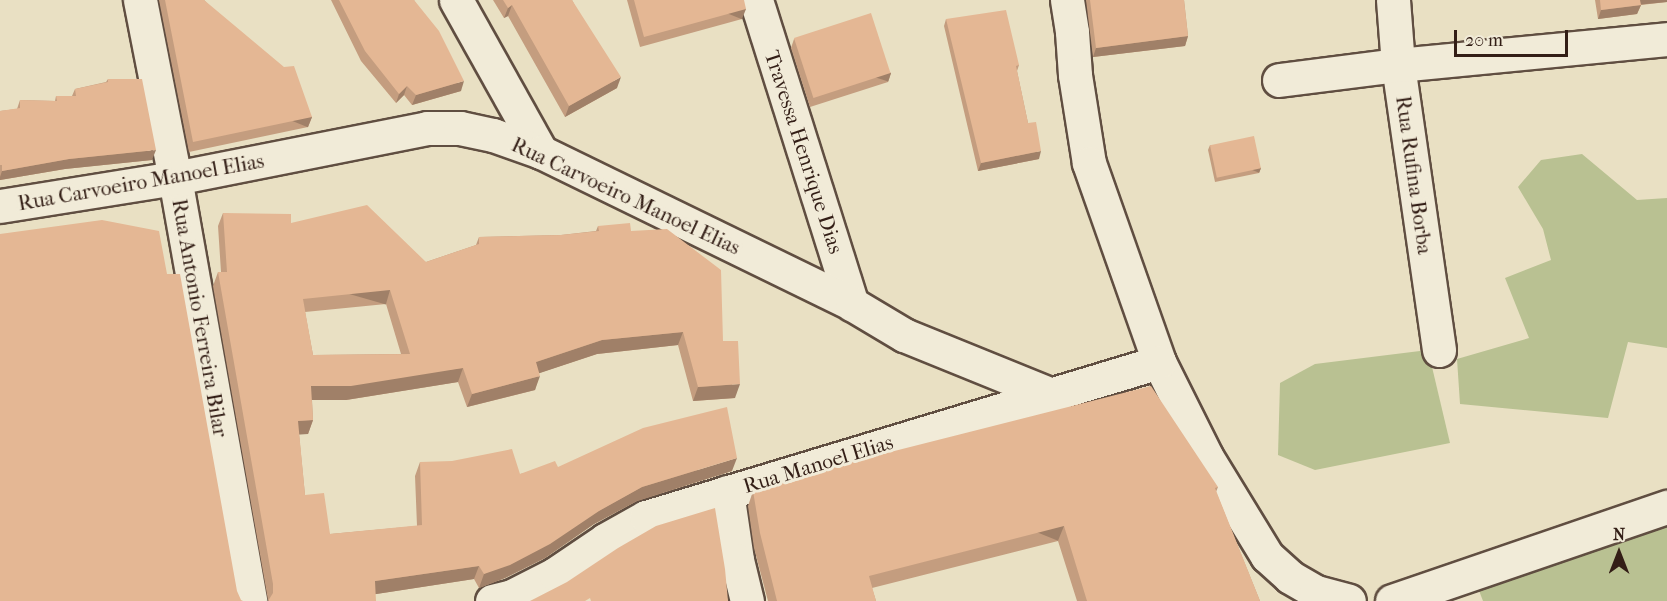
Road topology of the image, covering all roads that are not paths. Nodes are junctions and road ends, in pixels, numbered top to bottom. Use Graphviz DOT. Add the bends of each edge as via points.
graph roads {
  1 [pos="140,0"];
  2 [pos="456,0"];
  3 [pos="756,0"];
  4 [pos="1067,0"];
  5 [pos="1393,0"];
  6 [pos="1667,39"];
  7 [pos="1398,64"];
  8 [pos="1279,80"];
  9 [pos="541,152"];
  10 [pos="175,178"];
  11 [pos="0,206"];
  12 [pos="852,304"];
  13 [pos="1439,350"];
  14 [pos="1159,362"];
  15 [pos="1049,394"];
  16 [pos="727,492"];
  17 [pos="1667,507"];
  18 [pos="250,601"];
  19 [pos="492,601"];
  20 [pos="747,601"];
  21 [pos="1349,601"];
  22 [pos="1392,601"];
  1 -- 10 [label="street, Rua Antonio Ferreira Bilar"];
  2 -- 9 [label="street"];
  3 -- 12 [label="street, Travessa Henrique Dias"];
  4 -- 14 [label="street" via="1089,163"];
  5 -- 7 [label="street, Rua Rufina Borba"];
  6 -- 7 [label="street"];
  7 -- 8 [label="street"];
  7 -- 13 [label="street, Rua Rufina Borba"];
  9 -- 10 [label="street, Rua Carvoeiro Manoel Elias" via="493,135 460,129 426,129"];
  9 -- 12 [label="street, Rua Carvoeiro Manoel Elias"];
  10 -- 11 [label="street, Rua Carvoeiro Manoel Elias"];
  10 -- 18 [label="street, Rua Antonio Ferreira Bilar"];
  12 -- 15 [label="street, Rua Carvoeiro Manoel Elias" via="904,335"];
  14 -- 15 [label="street, Rua Manoel Elias"];
  14 -- 21 [label="street" via="1206,456 1267,556 1290,577 1316,592"];
  15 -- 16 [label="street, Rua Manoel Elias"];
  16 -- 19 [label="street, Rua Manoel Elias" via="646,517 555,574 512,596"];
  16 -- 20 [label="street"];
  17 -- 22 [label="street"];
}
